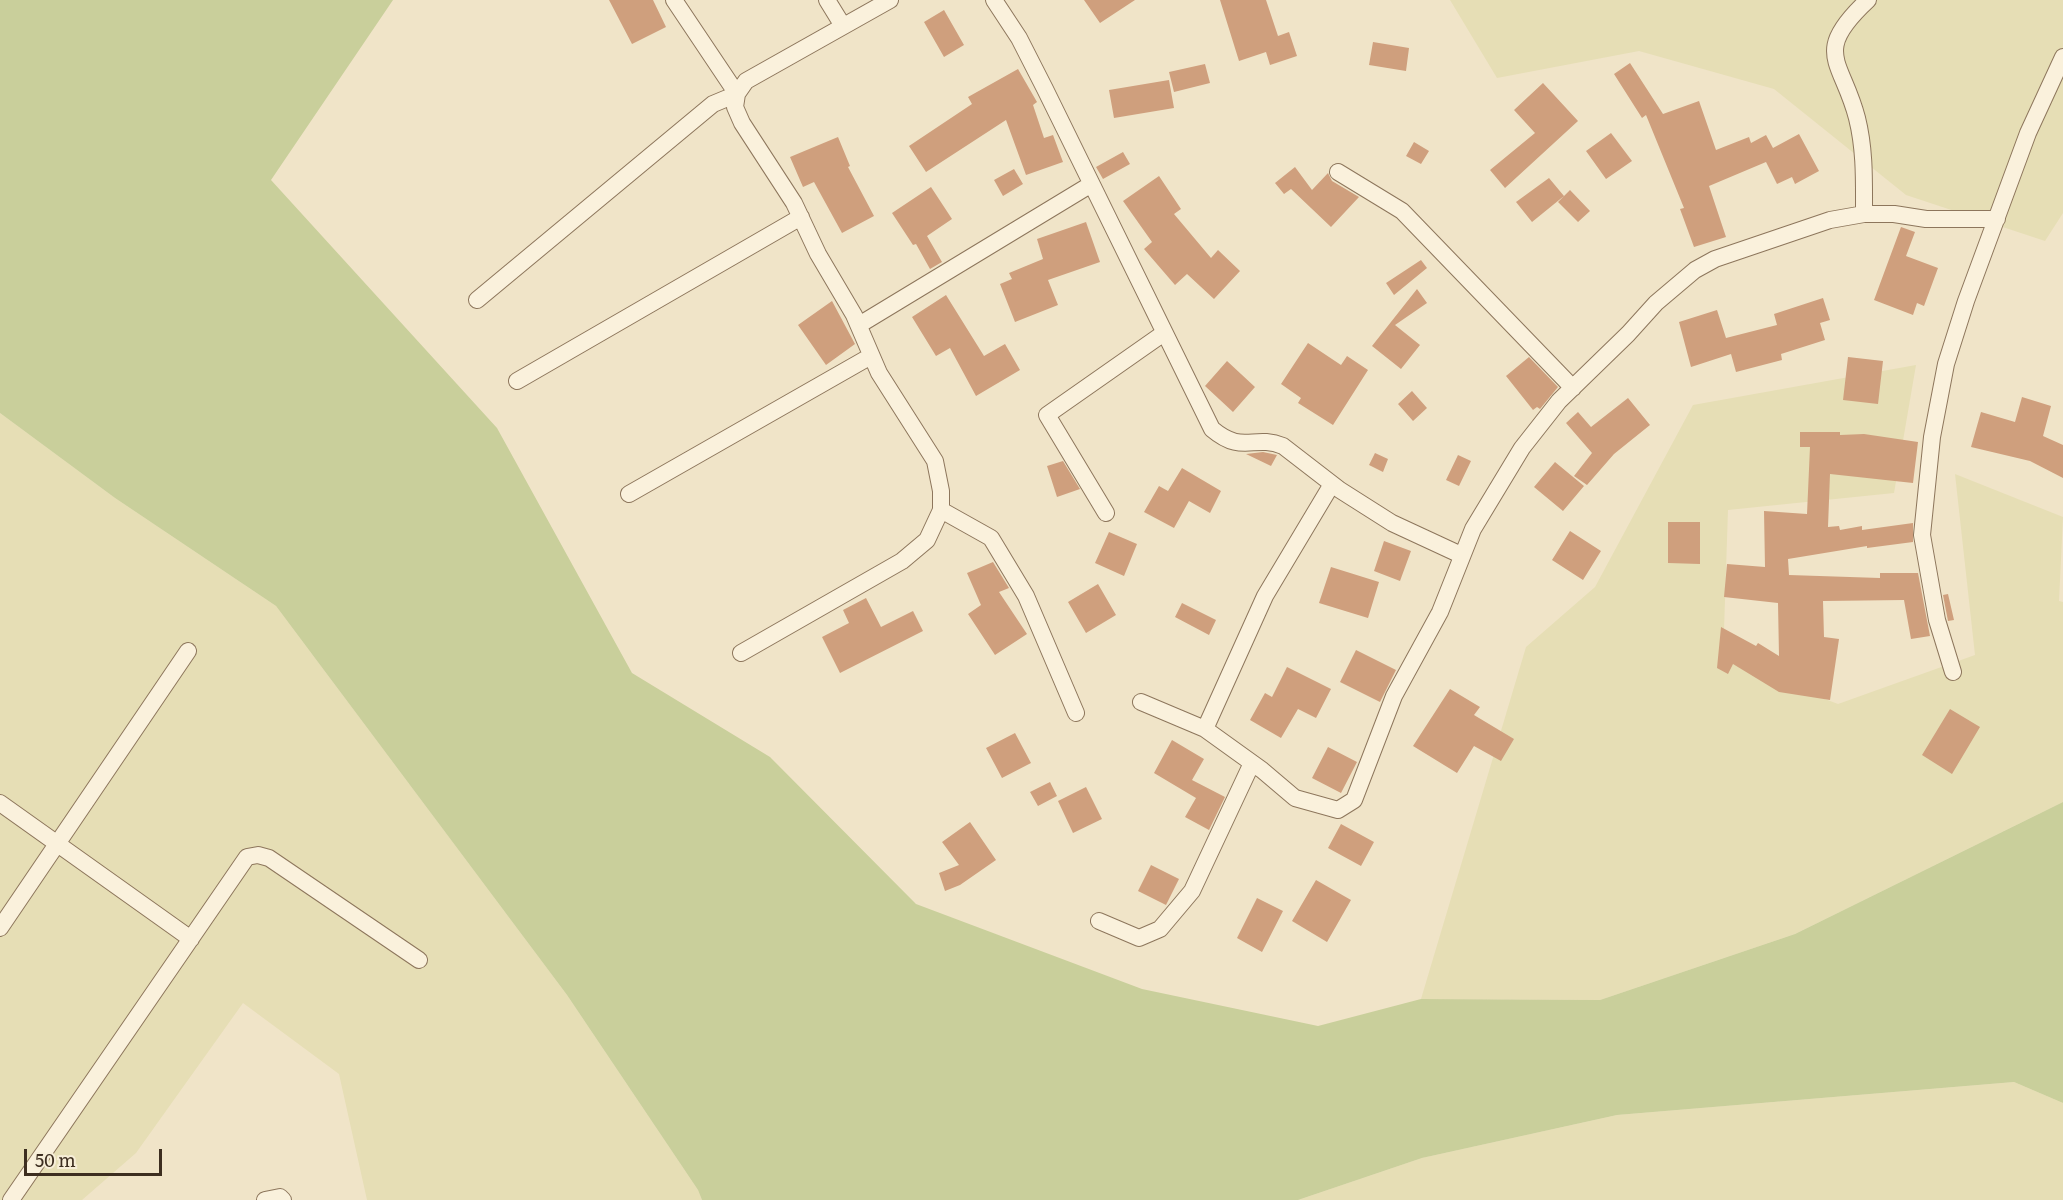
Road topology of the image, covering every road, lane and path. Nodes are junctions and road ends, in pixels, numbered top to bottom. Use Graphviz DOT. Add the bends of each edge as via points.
graph roads {
  1 [pos="674,0"];
  2 [pos="827,0"];
  3 [pos="890,0"];
  4 [pos="994,0"];
  5 [pos="1868,0"];
  6 [pos="843,26"];
  7 [pos="2063,57"];
  8 [pos="737,94"];
  9 [pos="1338,172"];
  10 [pos="1090,185"];
  11 [pos="1864,214"];
  12 [pos="801,217"];
  13 [pos="1997,219"];
  14 [pos="477,300"];
  15 [pos="859,325"];
  16 [pos="1164,333"];
  17 [pos="871,356"];
  18 [pos="517,381"];
  19 [pos="1573,388"];
  20 [pos="1332,484"];
  21 [pos="628,494"];
  22 [pos="941,510"];
  23 [pos="1106,513"];
  24 [pos="1461,555"];
  25 [pos="188,651"];
  26 [pos="741,653"];
  27 [pos="1953,672"];
  28 [pos="1141,702"];
  29 [pos="1076,714"];
  30 [pos="1205,729"];
  31 [pos="1251,763"];
  32 [pos="0,803"];
  33 [pos="58,843"];
  34 [pos="1099,921"];
  35 [pos="0,928"];
  36 [pos="191,939"];
  37 [pos="419,960"];
  38 [pos="11,1200"];
  39 [pos="265,1200"];
  40 [pos="283,1200"];
  1 -- 8 [label="street"];
  2 -- 6 [label="street"];
  3 -- 6 [label="street"];
  4 -- 10 [label="street" via="1019,38"];
  5 -- 11 [label="street" via="1841,29 1834,51 1864,152"];
  6 -- 8 [label="street" via="746,81"];
  7 -- 13 [label="street" via="2028,133"];
  8 -- 12 [label="street" via="735,107 742,123 772,165"];
  8 -- 14 [label="street" via="713,104"];
  9 -- 19 [label="street" via="1402,211"];
  10 -- 15 [label="street"];
  10 -- 16 [label="street"];
  11 -- 13 [label="street"];
  11 -- 19 [label="street" via="1784,235 1695,270 1656,303"];
  12 -- 15 [label="street"];
  12 -- 18 [label="street"];
  13 -- 27 [label="street" via="1946,364 1932,437 1922,535 1937,620"];
  15 -- 17 [label="street"];
  16 -- 20 [label="street" via="1212,429 1233,443 1273,442 1283,446"];
  16 -- 23 [label="street" via="1047,415"];
  17 -- 21 [label="street"];
  17 -- 22 [label="street" via="935,461"];
  19 -- 24 [label="street" via="1522,448"];
  20 -- 24 [label="street" via="1392,523"];
  20 -- 30 [label="street" via="1265,596"];
  22 -- 26 [label="street" via="927,540 902,561"];
  22 -- 29 [label="street" via="991,538 1026,596"];
  24 -- 31 [label="street" via="1440,612 1394,696 1354,800 1338,810 1295,798"];
  25 -- 33 [label="street"];
  28 -- 30 [label="street"];
  30 -- 31 [label="street"];
  31 -- 34 [label="street" via="1192,891 1160,929 1139,938"];
  32 -- 33 [label="street"];
  33 -- 35 [label="street"];
  33 -- 36 [label="street"];
  36 -- 37 [label="street" via="247,857 258,855 269,858"];
  36 -- 38 [label="street"];
  39 -- 40 [label="street"];
}
